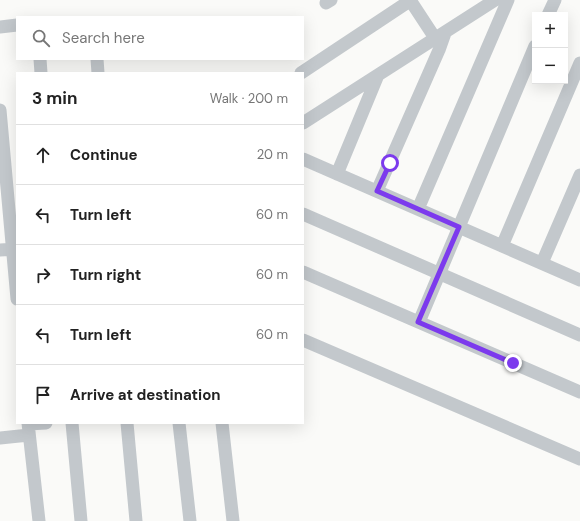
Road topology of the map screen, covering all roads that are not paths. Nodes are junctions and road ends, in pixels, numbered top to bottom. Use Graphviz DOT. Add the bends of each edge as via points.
graph roads {
  1 [pos="411,0"];
  2 [pos="495,0"];
  3 [pos="508,0"];
  4 [pos="554,0"];
  5 [pos="549,12"];
  6 [pos="16,26"];
  7 [pos="0,27"];
  8 [pos="440,35"];
  9 [pos="534,48"];
  10 [pos="40,60"];
  11 [pos="97,60"];
  12 [pos="580,63"];
  13 [pos="41,72"];
  14 [pos="98,72"];
  15 [pos="302,72"];
  16 [pos="378,75"];
  17 [pos="0,110"];
  18 [pos="304,122"];
  19 [pos="304,159"];
  20 [pos="338,174"];
  21 [pos="580,175"];
  22 [pos="377,191"];
  23 [pos="418,209"];
  24 [pos="304,214"];
  25 [pos="459,227"];
  26 [pos="502,246"];
  27 [pos="10,249"];
  28 [pos="542,263"];
  29 [pos="304,272"];
  30 [pos="439,274"];
  31 [pos="580,280"];
  32 [pos="16,293"];
  33 [pos="418,322"];
  34 [pos="580,335"];
  35 [pos="304,340"];
  36 [pos="580,392"];
  37 [pos="42,424"];
  38 [pos="72,424"];
  39 [pos="127,424"];
  40 [pos="179,424"];
  41 [pos="222,424"];
  42 [pos="28,428"];
  43 [pos="0,438"];
  44 [pos="580,459"];
  45 [pos="39,521"];
  46 [pos="81,521"];
  47 [pos="136,521"];
  48 [pos="190,521"];
  49 [pos="233,521"];
  1 -- 8 [label="street"];
  1 -- 15 [label="street"];
  2 -- 8 [label="street"];
  3 -- 23 [label="street"];
  4 -- 5 [label="street"];
  6 -- 7 [label="street"];
  8 -- 16 [label="street"];
  8 -- 22 [label="street" via="439,50"];
  9 -- 25 [label="street"];
  10 -- 13 [label="street"];
  11 -- 14 [label="street"];
  12 -- 26 [label="street"];
  16 -- 18 [label="street"];
  16 -- 20 [label="street"];
  17 -- 27 [label="street"];
  19 -- 20 [label="street"];
  20 -- 22 [label="street"];
  21 -- 28 [label="street"];
  22 -- 23 [label="street"];
  23 -- 25 [label="street"];
  24 -- 30 [label="street"];
  25 -- 26 [label="street"];
  25 -- 30 [label="street"];
  26 -- 28 [label="street"];
  27 -- 32 [label="street"];
  28 -- 31 [label="street"];
  29 -- 33 [label="street"];
  30 -- 33 [label="street"];
  30 -- 34 [label="street"];
  33 -- 36 [label="street"];
  35 -- 44 [label="street"];
  37 -- 42 [label="street"];
  38 -- 46 [label="street"];
  39 -- 47 [label="street"];
  40 -- 48 [label="street"];
  41 -- 49 [label="street"];
  42 -- 43 [label="street"];
  42 -- 45 [label="street"];
}
